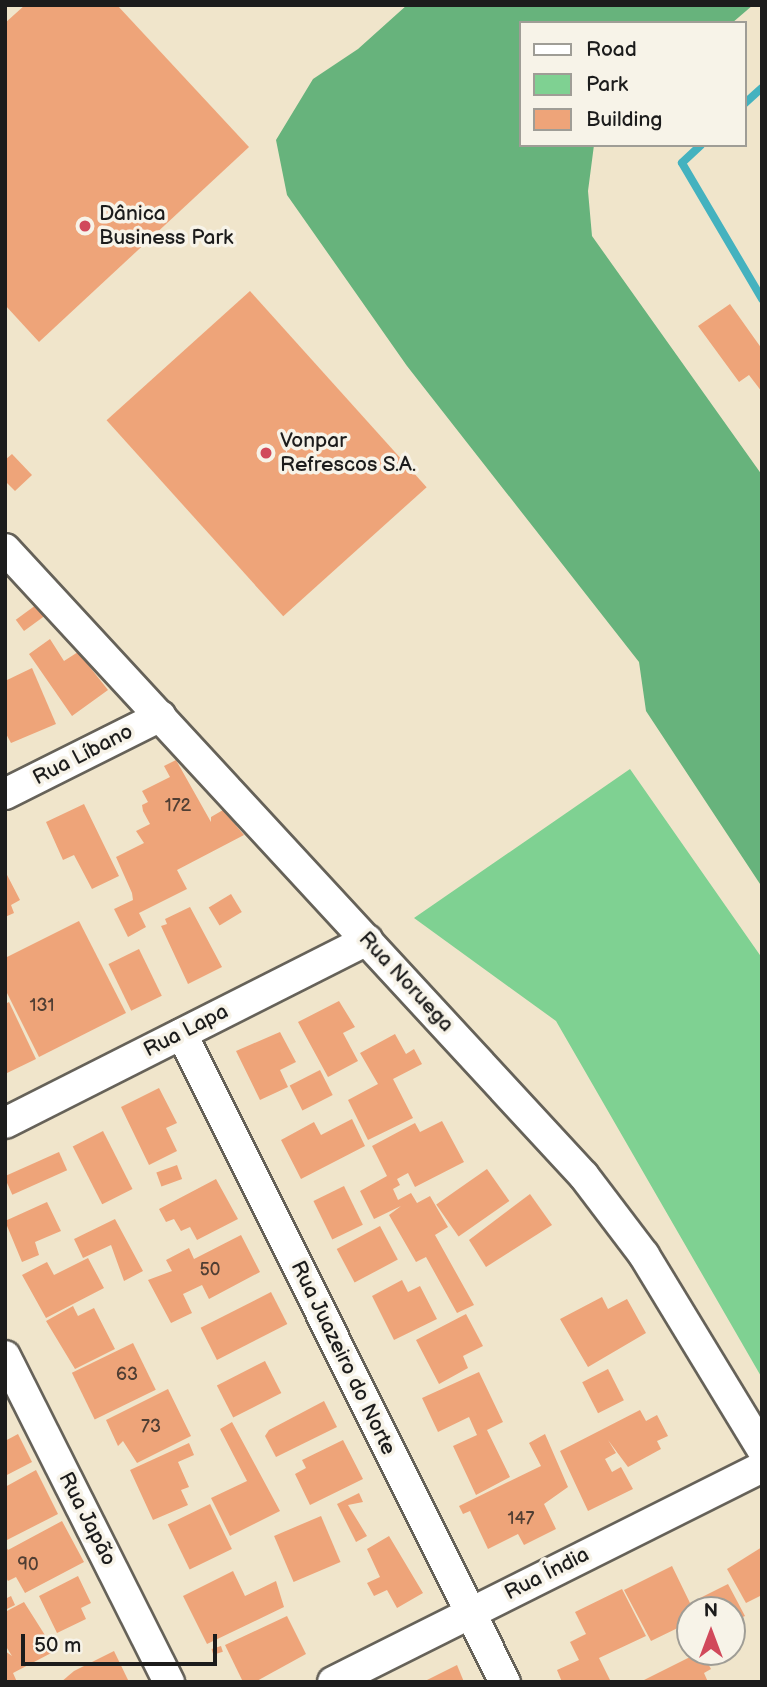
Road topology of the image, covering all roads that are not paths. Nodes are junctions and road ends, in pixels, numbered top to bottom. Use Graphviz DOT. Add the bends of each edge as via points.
graph roads {
  1 [pos="5,549"];
  2 [pos="161,716"];
  3 [pos="5,794"];
  4 [pos="367,940"];
  5 [pos="182,1034"];
  6 [pos="5,1123"];
  7 [pos="5,1356"];
  8 [pos="762,1449"];
  9 [pos="762,1466"];
  10 [pos="470,1613"];
  11 [pos="169,1682"];
  12 [pos="333,1682"];
  13 [pos="505,1682"];
  1 -- 2 [label="street, Rua Noruega"];
  2 -- 3 [label="street, Rua Líbano"];
  2 -- 4 [label="street, Rua Noruega"];
  4 -- 5 [label="street, Rua Lapa"];
  4 -- 8 [label="street, Rua Noruega" via="615,1214"];
  5 -- 6 [label="street, Rua Lapa"];
  5 -- 10 [label="street, Rua Juazeiro do Norte"];
  7 -- 11 [label="street, Rua Japão"];
  9 -- 10 [label="street, Rua Índia"];
  10 -- 12 [label="street, Rua Índia"];
  10 -- 13 [label="street, Rua Juazeiro do Norte"];
}
